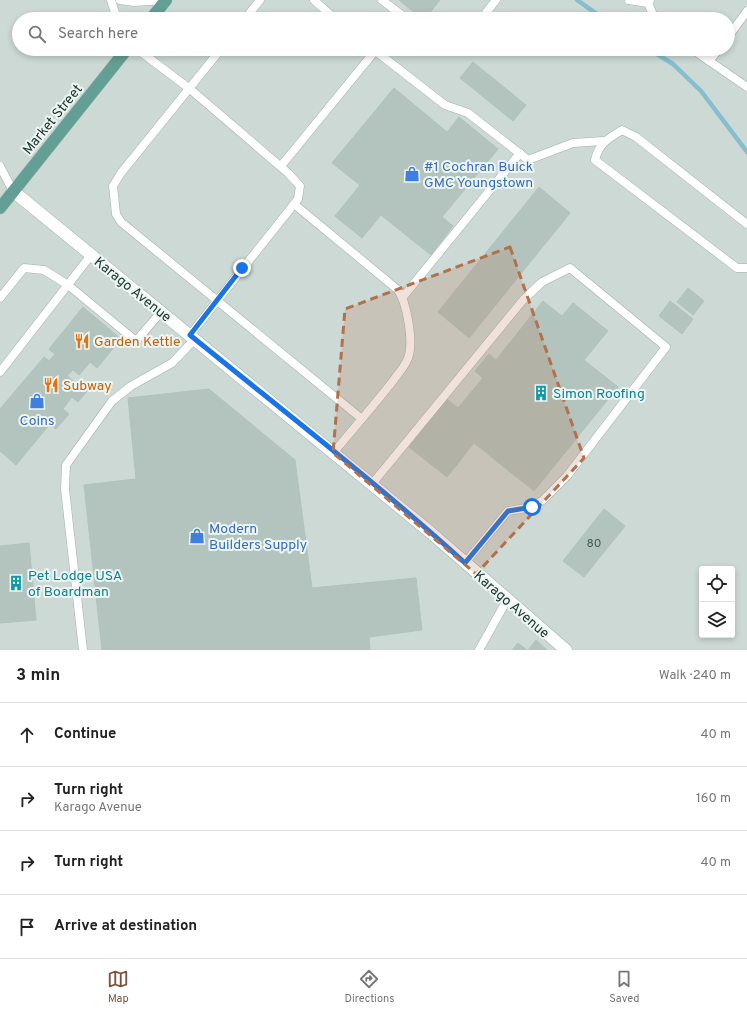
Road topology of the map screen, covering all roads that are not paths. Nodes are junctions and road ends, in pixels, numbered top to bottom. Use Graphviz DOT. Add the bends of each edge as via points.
graph roads {
  1 [pos="111,0"];
  2 [pos="120,0"];
  3 [pos="166,0"];
  4 [pos="260,0"];
  5 [pos="314,0"];
  6 [pos="382,0"];
  7 [pos="496,0"];
  8 [pos="628,0"];
  9 [pos="649,2"];
  10 [pos="747,11"];
  11 [pos="115,12"];
  12 [pos="156,12"];
  13 [pos="251,12"];
  14 [pos="327,12"];
  15 [pos="398,12"];
  16 [pos="487,12"];
  17 [pos="653,12"];
  18 [pos="735,27"];
  19 [pos="120,56"];
  20 [pos="146,56"];
  21 [pos="216,56"];
  22 [pos="369,56"];
  23 [pos="382,56"];
  24 [pos="702,56"];
  25 [pos="713,56"];
  26 [pos="709,61"];
  27 [pos="747,87"];
  28 [pos="190,89"];
  29 [pos="603,141"];
  30 [pos="520,153"];
  31 [pos="0,166"];
  32 [pos="281,166"];
  33 [pos="13,191"];
  34 [pos="294,204"];
  35 [pos="0,208"];
  36 [pos="747,224"];
  37 [pos="91,255"];
  38 [pos="747,268"];
  39 [pos="68,284"];
  40 [pos="403,297"];
  41 [pos="0,298"];
  42 [pos="216,299"];
  43 [pos="162,312"];
  44 [pos="192,337"];
  45 [pos="0,372"];
  46 [pos="362,419"];
  47 [pos="334,452"];
  48 [pos="372,484"];
  49 [pos="465,563"];
  50 [pos="507,600"];
  51 [pos="83,650"];
  52 [pos="479,650"];
  53 [pos="566,650"];
  1 -- 11 [label="lane"];
  2 -- 3 [label="lane"];
  3 -- 12 [label="main road"];
  4 -- 13 [label="lane"];
  5 -- 14 [label="lane"];
  6 -- 15 [label="lane"];
  7 -- 16 [label="lane"];
  8 -- 9 [label="lane"];
  9 -- 17 [label="lane"];
  10 -- 18 [label="lane"];
  19 -- 33 [label="main road, Market Street"];
  20 -- 28 [label="lane"];
  21 -- 28 [label="lane"];
  22 -- 32 [label="lane"];
  23 -- 30 [label="lane" via="445,105 468,113"];
  24 -- 26 [label="lane"];
  25 -- 26 [label="lane"];
  26 -- 27 [label="lane"];
  28 -- 32 [label="lane"];
  28 -- 42 [label="lane" via="113,186 116,214 121,222"];
  29 -- 30 [label="lane" via="573,143 528,160"];
  29 -- 36 [label="lane" via="622,130 636,137"];
  29 -- 38 [label="lane" via="597,150 595,160 737,268"];
  30 -- 40 [label="lane"];
  31 -- 33 [label="lane"];
  32 -- 34 [label="lane" via="300,186 298,199"];
  33 -- 35 [label="main road, Market Street"];
  33 -- 37 [label="street, Karago Avenue"];
  34 -- 40 [label="lane" via="398,290"];
  34 -- 42 [label="lane"];
  37 -- 39 [label="lane"];
  37 -- 43 [label="street, Karago Avenue"];
  39 -- 41 [label="lane" via="44,270 24,268"];
  39 -- 43 [label="lane" via="136,341"];
  39 -- 45 [label="lane"];
  40 -- 46 [label="lane" via="408,316 409,355 406,364"];
  42 -- 44 [label="lane"];
  42 -- 46 [label="lane"];
  43 -- 44 [label="street, Karago Avenue"];
  44 -- 47 [label="street, Karago Avenue"];
  44 -- 51 [label="lane" via="172,363 131,386 112,401 66,465 65,489"];
  46 -- 47 [label="lane"];
  47 -- 48 [label="street, Karago Avenue"];
  48 -- 49 [label="street, Karago Avenue"];
  48 -- 49 [label="lane" via="522,300 542,282 570,268 666,347 567,476 543,500 532,507 508,511"];
  49 -- 50 [label="street, Karago Avenue"];
  50 -- 52 [label="lane"];
  50 -- 53 [label="street, Karago Avenue"];
}
